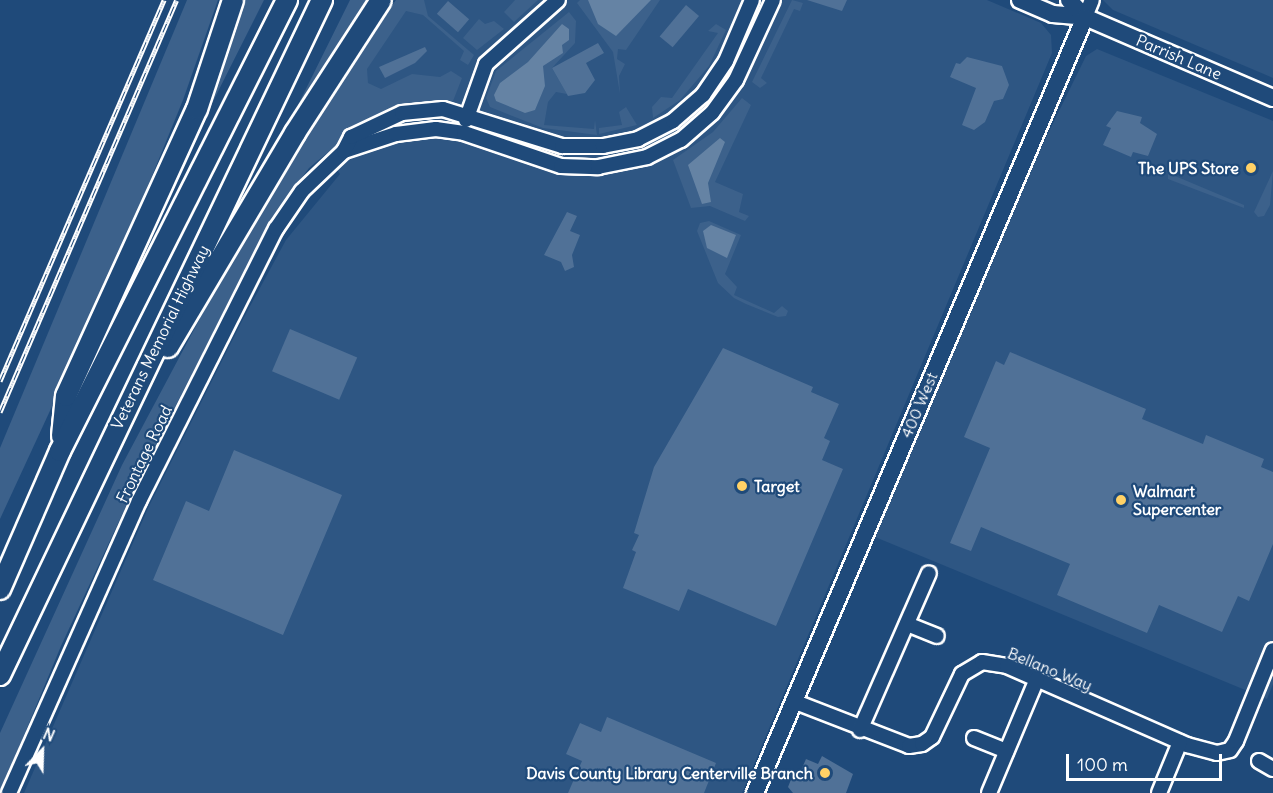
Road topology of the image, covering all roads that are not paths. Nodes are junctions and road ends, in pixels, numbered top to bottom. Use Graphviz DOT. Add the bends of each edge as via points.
graph roads {
  1 [pos="233,0"];
  2 [pos="287,0"];
  3 [pos="322,0"];
  4 [pos="381,0"];
  5 [pos="558,0"];
  6 [pos="752,0"];
  7 [pos="773,0"];
  8 [pos="1020,0"];
  9 [pos="1069,0"];
  10 [pos="1092,0"];
  11 [pos="1085,17"];
  12 [pos="1273,98"];
  13 [pos="467,114"];
  14 [pos="464,132"];
  15 [pos="344,151"];
  16 [pos="108,447"];
  17 [pos="60,451"];
  18 [pos="929,573"];
  19 [pos="0,589"];
  20 [pos="907,624"];
  21 [pos="937,636"];
  22 [pos="1273,650"];
  23 [pos="0,675"];
  24 [pos="1037,679"];
  25 [pos="793,701"];
  26 [pos="860,730"];
  27 [pos="974,738"];
  28 [pos="1180,742"];
  29 [pos="1007,751"];
  30 [pos="1259,761"];
  31 [pos="1273,769"];
  32 [pos="9,793"];
  33 [pos="755,793"];
  34 [pos="989,793"];
  35 [pos="1159,793"];
  1 -- 17 [label="highway" via="197,109 66,396"];
  2 -- 17 [label="highway"];
  3 -- 16 [label="highway, Veterans Memorial Highway"];
  4 -- 16 [label="highway" via="295,133"];
  5 -- 13 [label="street" via="486,64"];
  6 -- 13 [label="street, Frontage Road" via="726,61 703,95 674,121 638,139 603,146 562,146"];
  7 -- 14 [label="street, Frontage Road" via="724,98 699,126 659,152 610,165 561,166"];
  8 -- 11 [label="main road, Parrish Lane" via="1053,14"];
  9 -- 11 [label="main road, Parrish Lane"];
  10 -- 11 [label="street"];
  11 -- 12 [label="main road, Parrish Lane"];
  11 -- 25 [label="main road, 400 West"];
  13 -- 14 [label="street"];
  13 -- 15 [label="street, Frontage Road" via="443,109 402,113 351,137"];
  14 -- 15 [label="street, Frontage Road" via="409,131"];
  15 -- 32 [label="street, Frontage Road" via="302,191 271,239 135,510"];
  16 -- 23 [label="highway, Veterans Memorial Highway"];
  17 -- 19 [label="highway"];
  18 -- 20 [label="street"];
  20 -- 21 [label="street"];
  20 -- 26 [label="street"];
  22 -- 28 [label="street, Bellano Way" via="1230,750 1217,753"];
  24 -- 26 [label="street, Bellano Way" via="1007,666 982,662 962,674 932,737 922,744 909,746"];
  24 -- 28 [label="street, Bellano Way"];
  24 -- 29 [label="street"];
  25 -- 26 [label="street, Bellano Way"];
  25 -- 33 [label="main road, 400 West"];
  27 -- 29 [label="street"];
  28 -- 35 [label="street"];
  29 -- 34 [label="street"];
  30 -- 31 [label="street"];
}
